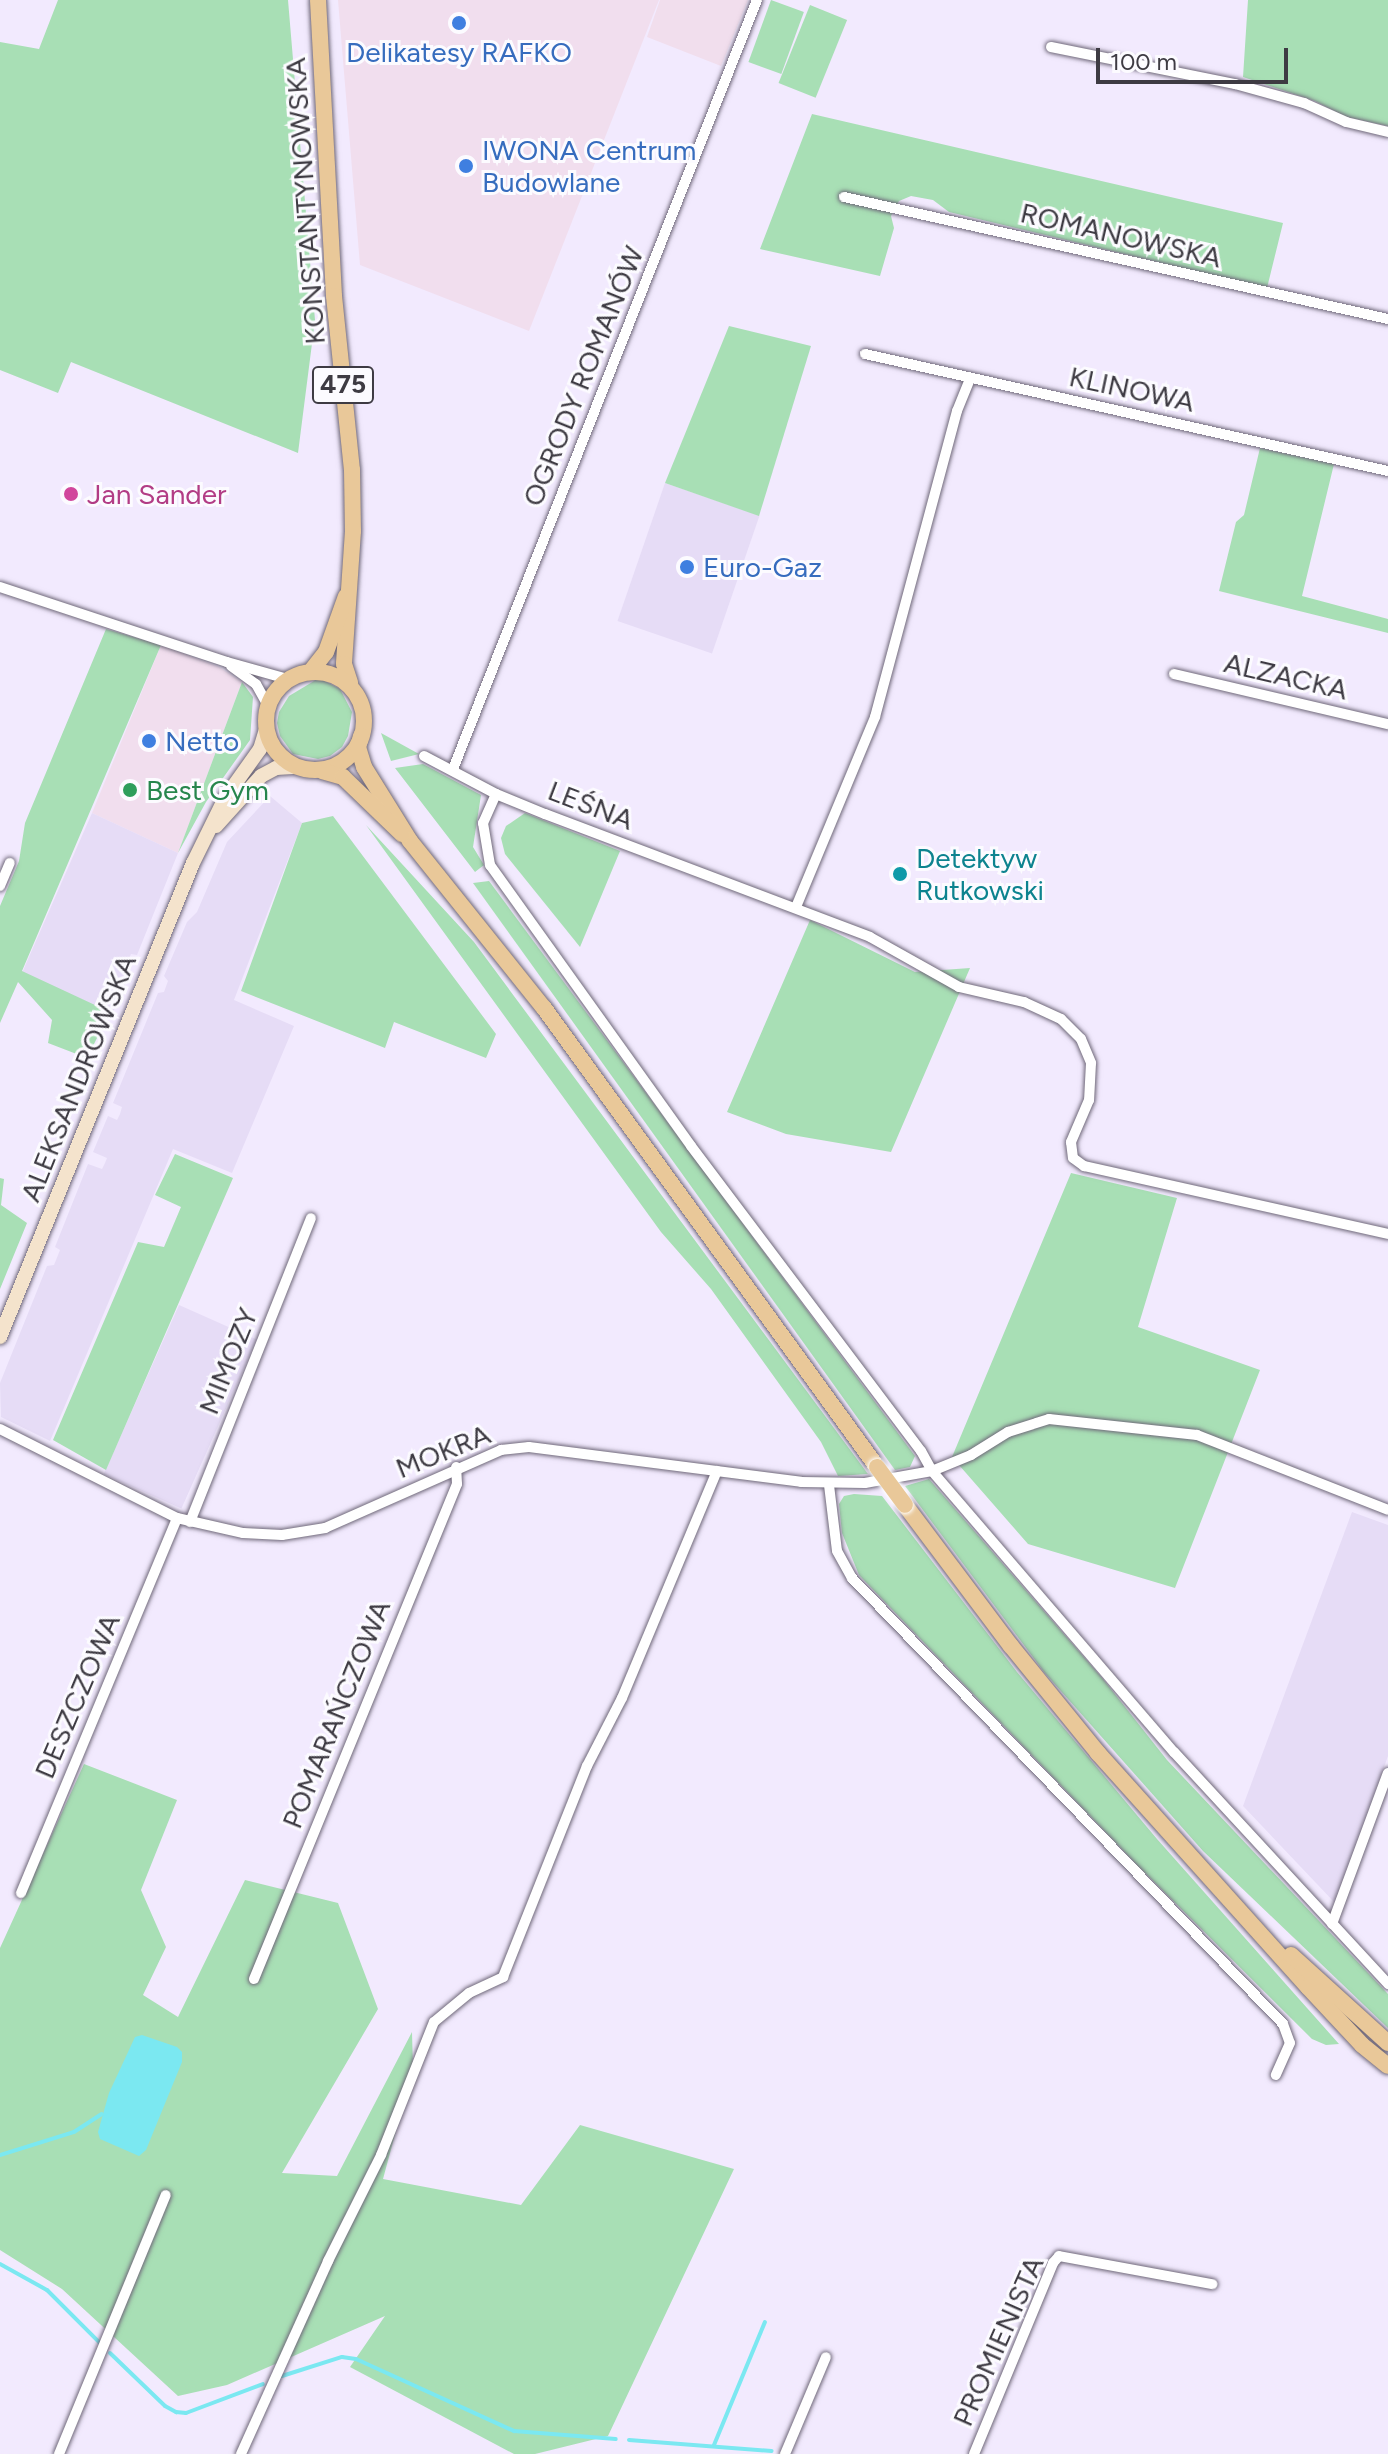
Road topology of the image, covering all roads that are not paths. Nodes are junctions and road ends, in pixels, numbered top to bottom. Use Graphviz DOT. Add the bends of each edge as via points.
graph roads {
  1 [pos="318,0"];
  2 [pos="757,0"];
  3 [pos="1051,47"];
  4 [pos="1388,132"];
  5 [pos="844,197"];
  6 [pos="1388,319"];
  7 [pos="865,354"];
  8 [pos="970,378"];
  9 [pos="1388,471"];
  10 [pos="0,587"];
  11 [pos="348,590"];
  12 [pos="227,662"];
  13 [pos="311,671"];
  14 [pos="1174,674"];
  15 [pos="291,680"];
  16 [pos="350,683"];
  17 [pos="268,706"];
  18 [pos="1388,724"];
  19 [pos="266,729"];
  20 [pos="361,736"];
  21 [pos="424,756"];
  22 [pos="293,767"];
  23 [pos="453,769"];
  24 [pos="320,770"];
  25 [pos="496,794"];
  26 [pos="204,838"];
  27 [pos="410,841"];
  28 [pos="10,863"];
  29 [pos="0,886"];
  30 [pos="796,907"];
  31 [pos="311,1218"];
  32 [pos="1388,1234"];
  33 [pos="0,1337"];
  34 [pos="0,1429"];
  35 [pos="456,1467"];
  36 [pos="717,1471"];
  37 [pos="932,1471"];
  38 [pos="829,1485"];
  39 [pos="1388,1510"];
  40 [pos="177,1518"];
  41 [pos="190,1522"];
  42 [pos="1388,1773"];
  43 [pos="21,1893"];
  44 [pos="1332,1924"];
  45 [pos="1256,1926"];
  46 [pos="254,1979"];
  47 [pos="1388,1984"];
  48 [pos="1388,2043"];
  49 [pos="1388,2066"];
  50 [pos="1276,2075"];
  51 [pos="166,2195"];
  52 [pos="1212,2284"];
  53 [pos="826,2357"];
  54 [pos="59,2454"];
  55 [pos="241,2454"];
  56 [pos="785,2454"];
  57 [pos="974,2454"];
  1 -- 11 [label="main road, KONSTANTYNOWSKA / 475" via="334,296 352,470"];
  2 -- 23 [label="street, OGRODY ROMANÓW"];
  3 -- 4 [label="street" via="1235,84"];
  5 -- 6 [label="street, ROMANOWSKA"];
  7 -- 8 [label="street, KLINOWA"];
  8 -- 9 [label="street, KLINOWA"];
  8 -- 30 [label="street" via="875,717"];
  10 -- 12 [label="street"];
  11 -- 13 [label="main road, KONSTANTYNOWSKA / 475" via="326,652"];
  11 -- 16 [label="main road, KONSTANTYNOWSKA / 475" via="344,664"];
  12 -- 15 [label="street"];
  12 -- 17 [label="street" via="256,684"];
  13 -- 15 [label="main road"];
  13 -- 16 [label="main road"];
  14 -- 18 [label="street, ALZACKA"];
  15 -- 17 [label="main road"];
  16 -- 20 [label="main road, 475" via="362,704"];
  17 -- 19 [label="main road"];
  19 -- 22 [label="main road" via="273,750"];
  19 -- 26 [label="main road, ALEKSANDROWSKA" via="260,749"];
  20 -- 24 [label="main road" via="342,761"];
  20 -- 27 [label="main road" via="359,758"];
  21 -- 23 [label="street, LEŚNA"];
  22 -- 24 [label="main road"];
  22 -- 26 [label="main road, ALEKSANDROWSKA" via="261,776"];
  23 -- 25 [label="street, LEŚNA"];
  24 -- 27 [label="main road" via="343,777"];
  25 -- 30 [label="street, LEŚNA"];
  25 -- 37 [label="street" via="483,823 490,865"];
  26 -- 33 [label="main road, ALEKSANDROWSKA"];
  27 -- 45 [label="main road, bridge" via="544,1008 1011,1646 1174,1841"];
  28 -- 29 [label="street"];
  30 -- 32 [label="street, LEŚNA" via="870,937 959,987 1037,1006 1068,1024 1085,1047 1092,1071 1089,1100 1071,1142 1079,1164"];
  31 -- 41 [label="street, MIMOZY"];
  34 -- 40 [label="street, MOKRA"];
  35 -- 36 [label="street, MOKRA" via="501,1450 529,1447"];
  35 -- 41 [label="street, MOKRA" via="325,1528 282,1535"];
  35 -- 46 [label="street, POMARAŃCZOWA" via="457,1484"];
  36 -- 38 [label="street, MOKRA"];
  36 -- 55 [label="street" via="622,1698 587,1766 503,1977 447,2008 425,2038 381,2155"];
  37 -- 38 [label="street, MOKRA"];
  37 -- 39 [label="street, MOKRA" via="1008,1432 1049,1419 1197,1435"];
  37 -- 44 [label="street" via="1174,1752"];
  38 -- 50 [label="street" via="837,1551 869,1599 1283,2024 1290,2037"];
  40 -- 41 [label="street, MOKRA"];
  40 -- 43 [label="street, DESZCZOWA"];
  42 -- 44 [label="street"];
  44 -- 47 [label="street"];
  45 -- 48 [label="main road"];
  45 -- 49 [label="main road" via="1352,2034"];
  51 -- 54 [label="street"];
  52 -- 57 [label="street, PROMIENISTA" via="1059,2256"];
  53 -- 56 [label="street"];
}
